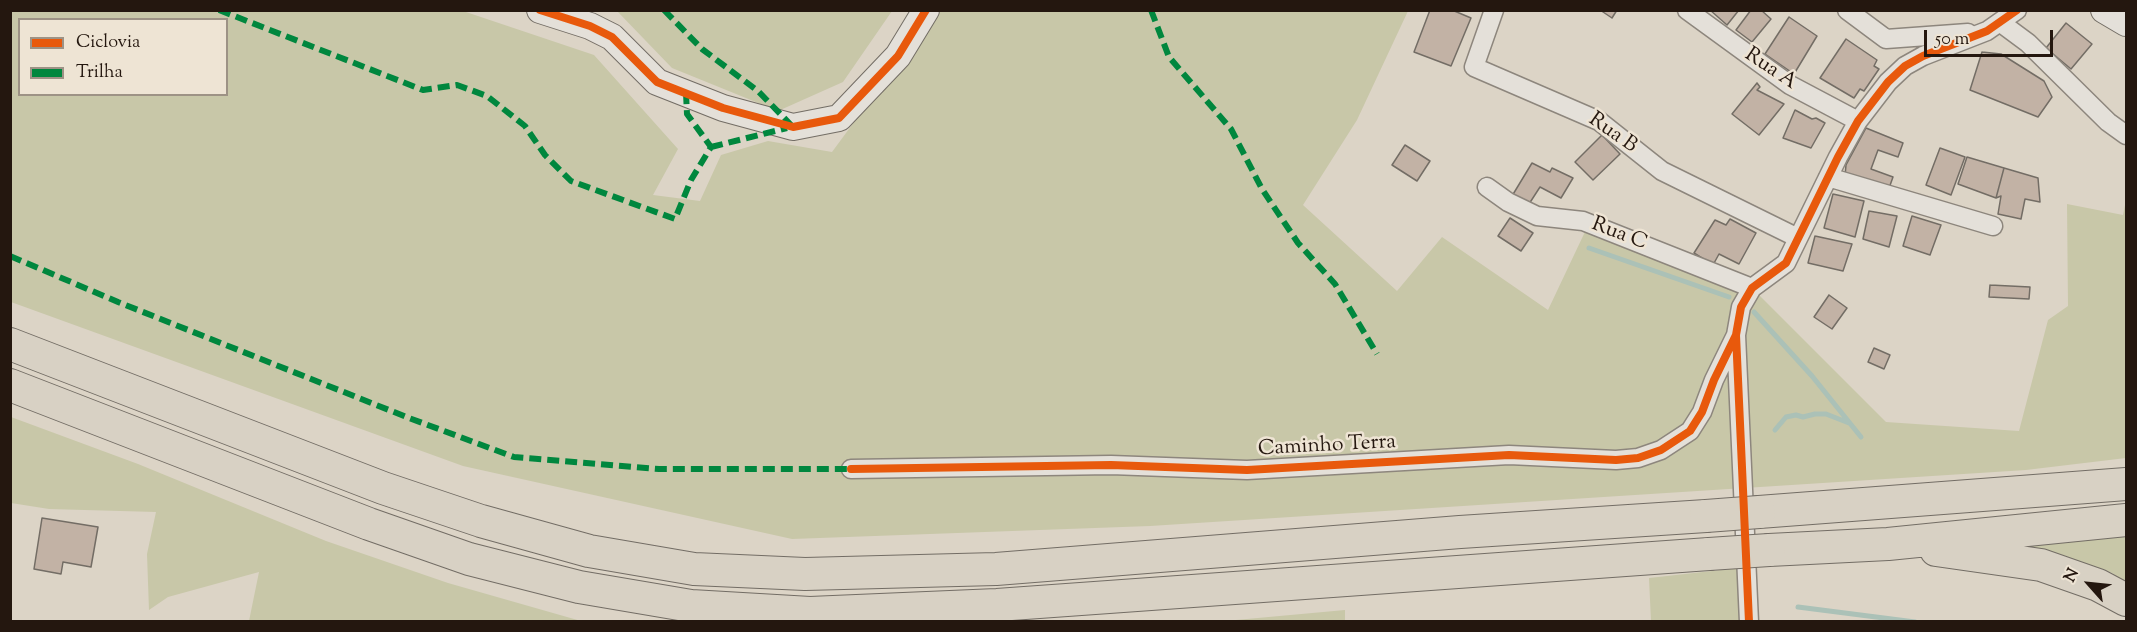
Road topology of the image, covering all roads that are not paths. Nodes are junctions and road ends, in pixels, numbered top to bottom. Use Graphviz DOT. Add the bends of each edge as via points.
graph roads {
  1 [pos="540,10"];
  2 [pos="926,10"];
  3 [pos="1494,10"];
  4 [pos="1687,10"];
  5 [pos="1847,10"];
  6 [pos="2104,10"];
  7 [pos="2005,19"];
  8 [pos="2127,23"];
  9 [pos="1858,121"];
  10 [pos="2127,135"];
  11 [pos="1828,177"];
  12 [pos="1487,187"];
  13 [pos="1993,226"];
  14 [pos="1798,238"];
  15 [pos="1752,288"];
  16 [pos="1736,334"];
  17 [pos="10,344"];
  18 [pos="10,385"];
  19 [pos="851,469"];
  20 [pos="2127,484"];
  21 [pos="2127,520"];
  22 [pos="1888,544"];
  23 [pos="2127,600"];
  24 [pos="1749,621"];
  1 -- 2 [label="street" via="612,37 657,82 723,108 793,127 839,117 898,56"];
  3 -- 14 [label="street, Rua B" via="1474,67 1599,121 1662,171"];
  4 -- 9 [label="street, Rua A" via="1790,85"];
  5 -- 7 [label="street" via="1886,39"];
  6 -- 8 [label="street"];
  7 -- 9 [label="street" via="1905,66"];
  7 -- 10 [label="street" via="2108,122"];
  9 -- 11 [label="street"];
  11 -- 13 [label="street"];
  11 -- 14 [label="street"];
  12 -- 15 [label="street, Rua C" via="1537,216 1583,221"];
  14 -- 15 [label="street" via="1786,263"];
  15 -- 16 [label="street" via="1741,307"];
  16 -- 19 [label="street, Caminho Terra" via="1690,431 1661,450 1638,458 1509,455 1247,470 1111,465"];
  16 -- 24 [label="street"];
  17 -- 20 [label="highway, bridge" via="383,489 589,551 694,569 805,574 996,569"];
  18 -- 22 [label="highway, bridge" via="469,559 579,587 691,606 810,614 986,605"];
  21 -- 22 [label="highway"];
  22 -- 23 [label="highway" via="2041,565"];
}
